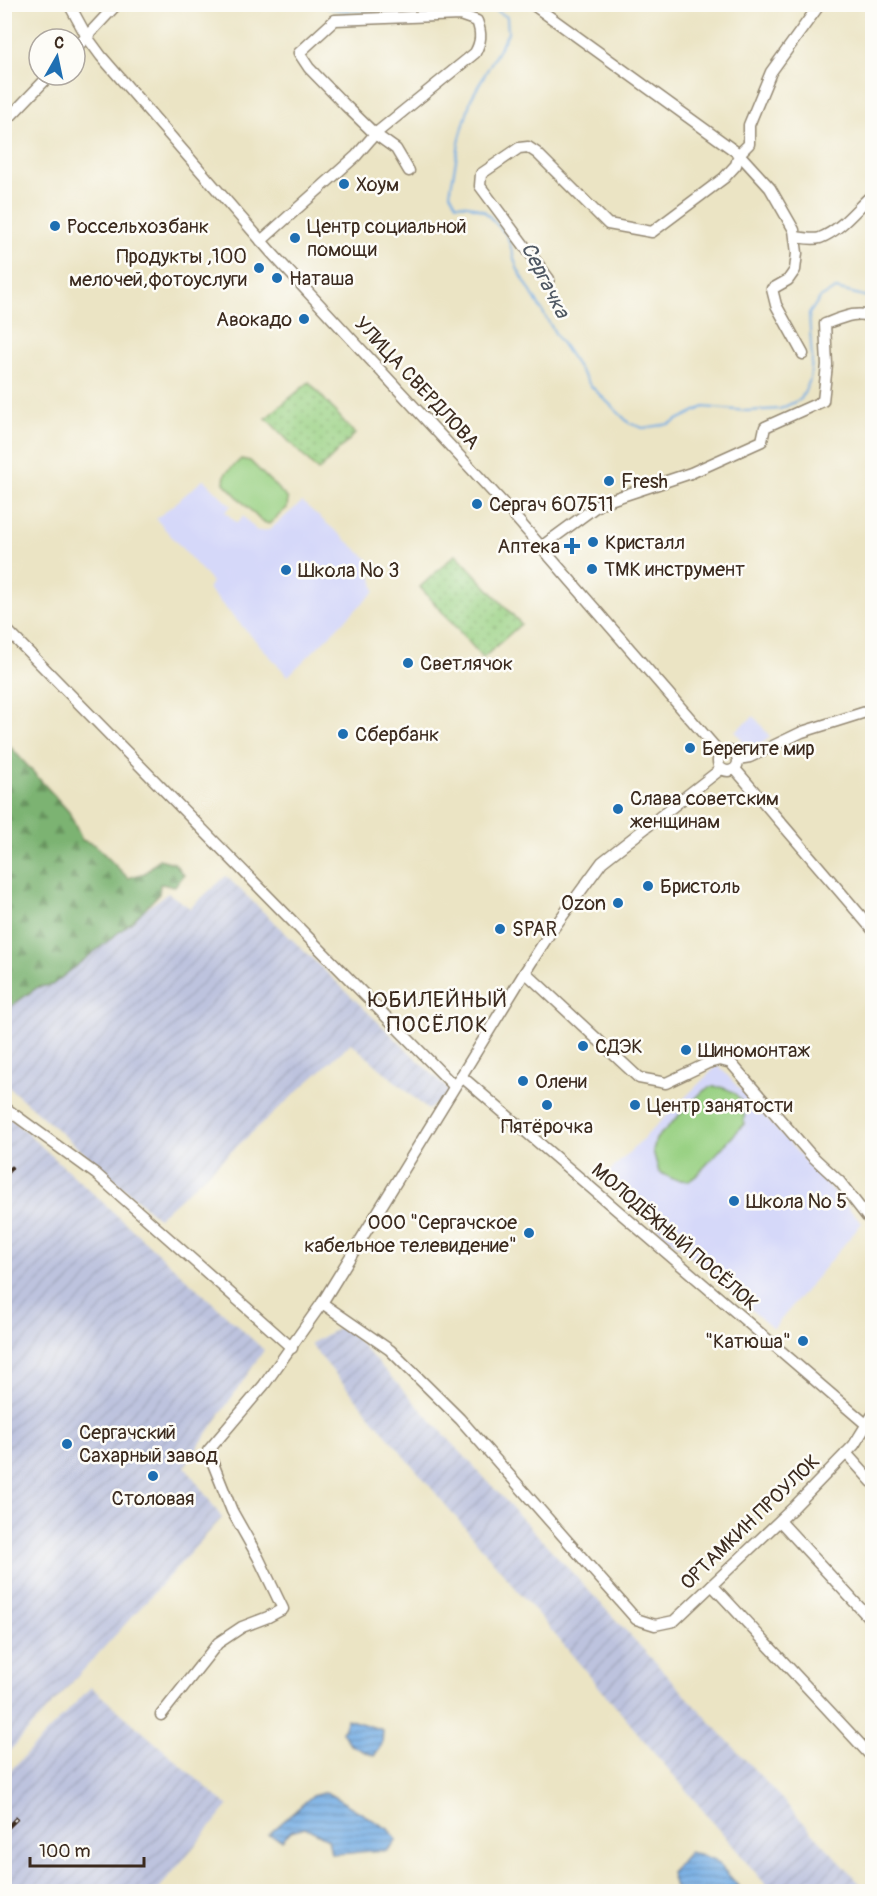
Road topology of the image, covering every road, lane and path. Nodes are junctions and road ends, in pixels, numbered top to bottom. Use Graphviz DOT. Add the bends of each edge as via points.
graph roads {
  1 [pos="69,4"];
  2 [pos="117,4"];
  3 [pos="532,4"];
  4 [pos="820,4"];
  5 [pos="82,27"];
  6 [pos="87,37"];
  7 [pos="38,87"];
  8 [pos="4,123"];
  9 [pos="375,134"];
  10 [pos="739,154"];
  11 [pos="408,171"];
  12 [pos="873,195"];
  13 [pos="796,237"];
  14 [pos="261,241"];
  15 [pos="549,279"];
  16 [pos="873,318"];
  17 [pos="803,354"];
  18 [pos="541,547"];
  19 [pos="4,627"];
  20 [pos="873,710"];
  21 [pos="721,754"];
  22 [pos="736,764"];
  23 [pos="721,769"];
  24 [pos="873,929"];
  25 [pos="525,972"];
  26 [pos="461,1076"];
  27 [pos="454,1086"];
  28 [pos="4,1107"];
  29 [pos="873,1223"];
  30 [pos="322,1304"];
  31 [pos="292,1348"];
  32 [pos="870,1420"];
  33 [pos="846,1453"];
  34 [pos="873,1482"];
  35 [pos="780,1521"];
  36 [pos="712,1585"];
  37 [pos="873,1621"];
  38 [pos="161,1715"];
  39 [pos="873,1757"];
  1 -- 5 [label="street, УЛИЦА СВЕРДЛОВА"];
  2 -- 6 [label="street"];
  3 -- 10 [label="street"];
  4 -- 10 [label="street" via="771,72 749,125 749,144"];
  6 -- 14 [label="street, УЛИЦА СВЕРДЛОВА"];
  7 -- 8 [label="street"];
  9 -- 9 [label="street" via="299,53 335,20 460,15 477,21 481,31 475,53"];
  9 -- 11 [label="street" via="396,149"];
  9 -- 14 [label="street" via="356,156"];
  10 -- 13 [label="street" via="770,188"];
  10 -- 15 [label="street" via="736,165 724,178 652,232 608,224 528,147 519,147 492,164 481,174 480,186"];
  12 -- 13 [label="street" via="843,224 818,239"];
  13 -- 17 [label="street" via="795,270 788,280 772,289 776,305"];
  14 -- 18 [label="street, УЛИЦА СВЕРДЛОВА"];
  16 -- 18 [label="street" via="853,315 825,324 827,365 823,400 765,428 762,441 690,473 602,503"];
  18 -- 21 [label="street, УЛИЦА СВЕРДЛОВА"];
  19 -- 27 [label="street"];
  20 -- 22 [label="street" via="802,732"];
  21 -- 22 [label="street" via="734,753"];
  21 -- 23 [label="street"];
  22 -- 23 [label="street" via="728,772"];
  22 -- 24 [label="street"];
  23 -- 25 [label="street" via="602,862"];
  25 -- 26 [label="street"];
  25 -- 29 [label="street" via="639,1078 666,1083 708,1063 731,1063"];
  26 -- 27 [label="street"];
  26 -- 32 [label="street, МОЛОДЁЖНЫЙ ПОСЁЛОК"];
  27 -- 30 [label="street"];
  28 -- 31 [label="street" via="96,1174"];
  30 -- 31 [label="street"];
  30 -- 36 [label="street, ОРТАМКИН ПРОУЛОК" via="390,1350 460,1419 636,1619 655,1625 674,1621"];
  31 -- 38 [label="street" via="208,1451 232,1511 283,1609 218,1642"];
  32 -- 33 [label="street, ОРТАМКИН ПРОУЛОК"];
  33 -- 34 [label="street"];
  33 -- 35 [label="street, ОРТАМКИН ПРОУЛОК"];
  35 -- 36 [label="street, ОРТАМКИН ПРОУЛОК"];
  35 -- 37 [label="street"];
  36 -- 39 [label="street"];
}
